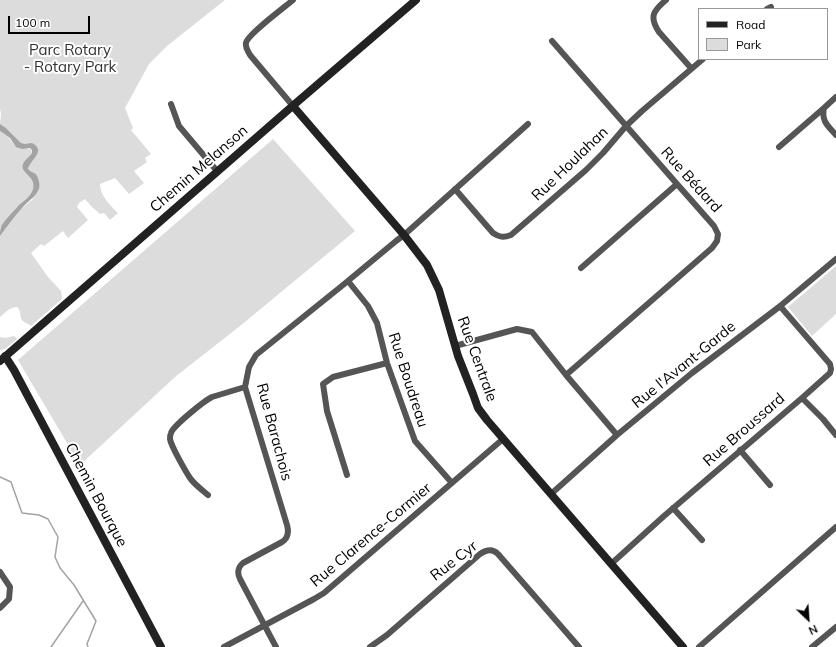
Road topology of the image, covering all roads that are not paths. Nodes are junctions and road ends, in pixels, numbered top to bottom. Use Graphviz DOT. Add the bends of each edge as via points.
graph roads {
  1 [pos="293,0"];
  2 [pos="416,0"];
  3 [pos="666,0"];
  4 [pos="552,41"];
  5 [pos="702,60"];
  6 [pos="691,68"];
  7 [pos="836,97"];
  8 [pos="170,104"];
  9 [pos="293,106"];
  10 [pos="824,108"];
  11 [pos="528,124"];
  12 [pos="626,126"];
  13 [pos="836,135"];
  14 [pos="779,147"];
  15 [pos="217,171"];
  16 [pos="677,184"];
  17 [pos="455,189"];
  18 [pos="404,235"];
  19 [pos="836,258"];
  20 [pos="581,268"];
  21 [pos="348,281"];
  22 [pos="780,306"];
  23 [pos="455,346"];
  24 [pos="2,358"];
  25 [pos="387,363"];
  26 [pos="566,375"];
  27 [pos="246,387"];
  28 [pos="802,398"];
  29 [pos="618,435"];
  30 [pos="836,435"];
  31 [pos="503,439"];
  32 [pos="740,450"];
  33 [pos="347,475"];
  34 [pos="452,483"];
  35 [pos="770,485"];
  36 [pos="551,494"];
  37 [pos="208,495"];
  38 [pos="673,508"];
  39 [pos="836,527"];
  40 [pos="702,540"];
  41 [pos="611,564"];
  42 [pos="0,572"];
  43 [pos="0,608"];
  44 [pos="264,626"];
  45 [pos="836,627"];
  46 [pos="161,647"];
  47 [pos="224,647"];
  48 [pos="276,647"];
  49 [pos="370,647"];
  50 [pos="579,647"];
  51 [pos="683,647"];
  52 [pos="699,647"];
  53 [pos="813,647"];
  1 -- 9 [label="street" via="246,41 247,51"];
  2 -- 9 [label="street, Chemin Melanson"];
  3 -- 6 [label="street" via="656,10 653,20 655,26"];
  4 -- 12 [label="street, Rue Bédard"];
  5 -- 6 [label="street, Rue Houlahan"];
  6 -- 12 [label="street, Rue Houlahan"];
  7 -- 10 [label="street"];
  8 -- 15 [label="street" via="179,126"];
  9 -- 15 [label="street, Chemin Melanson"];
  9 -- 18 [label="street, Rue Centrale"];
  10 -- 13 [label="street" via="825,122"];
  10 -- 14 [label="street"];
  11 -- 17 [label="street, Rue Barachois"];
  12 -- 16 [label="street, Rue Bédard"];
  12 -- 17 [label="street, Rue Houlahan" via="586,170 511,235 501,237 493,233"];
  15 -- 24 [label="street, Chemin Melanson"];
  16 -- 20 [label="street"];
  16 -- 26 [label="street, Rue Bédard" via="714,226 718,234 717,241"];
  17 -- 18 [label="street, Rue Barachois"];
  18 -- 21 [label="street, Rue Barachois"];
  18 -- 23 [label="street, Rue Centrale" via="430,271"];
  19 -- 22 [label="street, Rue l'Avant-Garde"];
  21 -- 25 [label="street, Rue Boudreau" via="368,306 377,323"];
  21 -- 27 [label="street, Rue Barachois" via="256,354 249,367"];
  22 -- 28 [label="street, Rue Broussard" via="831,366 828,375"];
  22 -- 29 [label="street, Rue l'Avant-Garde" via="692,373"];
  23 -- 26 [label="street" via="517,330 532,332"];
  23 -- 31 [label="street, Rue Centrale" via="478,408"];
  24 -- 46 [label="street, Chemin Bourque" via="14,370"];
  25 -- 33 [label="street" via="332,377 323,384 327,411"];
  25 -- 34 [label="street, Rue Boudreau" via="415,441"];
  26 -- 29 [label="street"];
  27 -- 37 [label="street" via="207,400 170,434 170,440 190,478"];
  27 -- 44 [label="street, Rue Barachois" via="288,530 283,541 241,564 239,568 240,579"];
  28 -- 30 [label="street"];
  28 -- 32 [label="street, Rue Broussard"];
  29 -- 36 [label="street, Rue l'Avant-Garde"];
  31 -- 34 [label="street, Rue Clarence-Cormier"];
  31 -- 36 [label="street, Rue Centrale"];
  32 -- 35 [label="street"];
  32 -- 38 [label="street, Rue Broussard"];
  34 -- 44 [label="street, Rue Clarence-Cormier" via="324,593"];
  36 -- 41 [label="street, Rue Centrale"];
  38 -- 40 [label="street"];
  38 -- 41 [label="street, Rue Broussard"];
  39 -- 52 [label="street"];
  41 -- 51 [label="street, Rue Centrale"];
  42 -- 43 [label="street" via="10,587 9,599"];
  44 -- 47 [label="street, Rue Clarence-Cormier"];
  44 -- 48 [label="street, Rue Barachois"];
  45 -- 53 [label="street"];
  49 -- 50 [label="street, Rue Cyr" via="480,554 490,550 498,554"];
}
